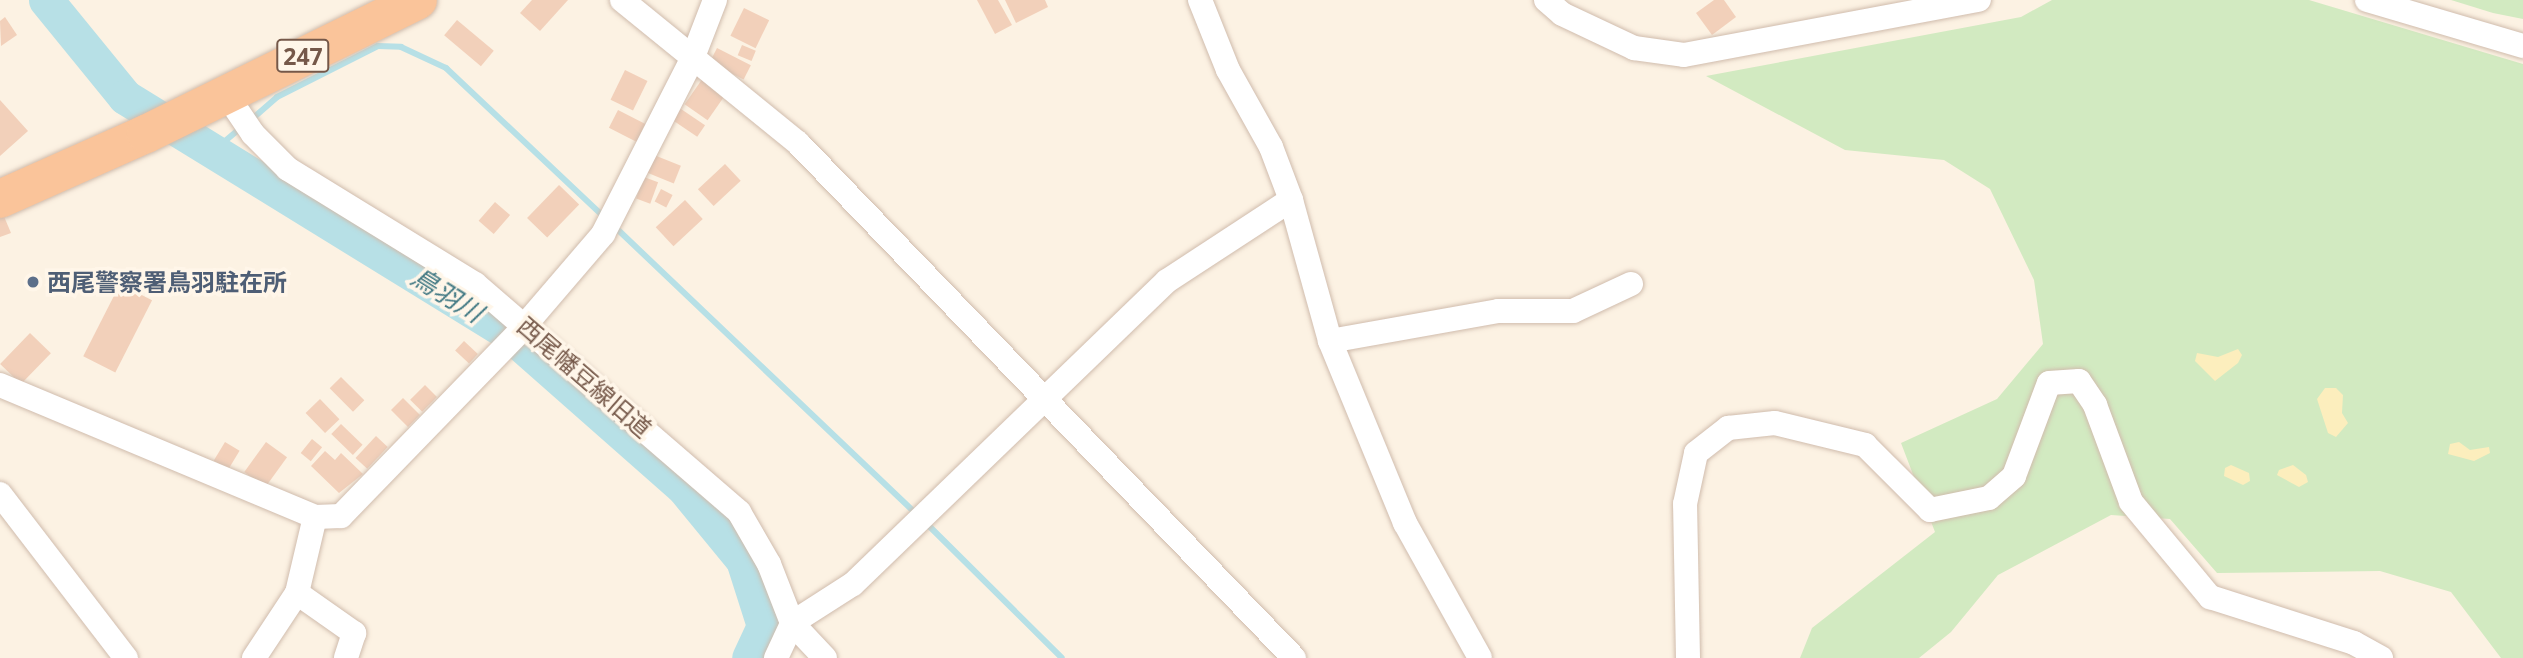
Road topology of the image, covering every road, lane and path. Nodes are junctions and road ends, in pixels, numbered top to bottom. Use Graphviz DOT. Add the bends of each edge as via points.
graph roads {
  1 [pos="418,0"];
  2 [pos="622,0"];
  3 [pos="715,0"];
  4 [pos="1200,0"];
  5 [pos="1546,0"];
  6 [pos="1979,0"];
  7 [pos="2367,0"];
  8 [pos="2523,46"];
  9 [pos="693,57"];
  10 [pos="233,104"];
  11 [pos="0,199"];
  12 [pos="1291,200"];
  13 [pos="1631,284"];
  14 [pos="517,332"];
  15 [pos="1330,341"];
  16 [pos="0,385"];
  17 [pos="1048,399"];
  18 [pos="0,494"];
  19 [pos="315,517"];
  20 [pos="297,593"];
  21 [pos="792,623"];
  22 [pos="126,658"];
  23 [pos="254,658"];
  24 [pos="346,658"];
  25 [pos="776,658"];
  26 [pos="825,658"];
  27 [pos="1294,658"];
  28 [pos="1480,658"];
  29 [pos="1688,658"];
  30 [pos="2381,658"];
  1 -- 10 [label="highway, 247"];
  2 -- 9 [label="street"];
  3 -- 9 [label="street"];
  4 -- 12 [label="street" via="1228,70 1271,147"];
  5 -- 6 [label="street" via="1562,14 1634,48 1684,55"];
  7 -- 8 [label="street"];
  9 -- 14 [label="street" via="603,234"];
  9 -- 17 [label="street" via="798,143"];
  10 -- 11 [label="highway, 247" via="188,112"];
  10 -- 14 [label="street, 西尾幡豆線旧道" via="253,134 288,169 475,284"];
  12 -- 15 [label="street"];
  12 -- 17 [label="street" via="1167,281"];
  13 -- 15 [label="street" via="1573,311 1498,311"];
  14 -- 19 [label="street" via="341,516"];
  14 -- 21 [label="street, 西尾幡豆線旧道" via="739,512 769,565"];
  15 -- 28 [label="street" via="1405,523"];
  16 -- 19 [label="street"];
  17 -- 21 [label="street" via="853,584"];
  17 -- 27 [label="street"];
  18 -- 22 [label="street"];
  19 -- 20 [label="street"];
  20 -- 23 [label="street"];
  20 -- 24 [label="street" via="354,633"];
  21 -- 25 [label="street"];
  21 -- 26 [label="street, 西尾幡豆線旧道"];
  29 -- 30 [label="street" via="1685,504 1696,453 1728,428 1775,424 1864,445 1930,510 1989,498 2014,476 2049,383 2079,381 2095,405 2131,502 2210,597 2354,643"];
}
